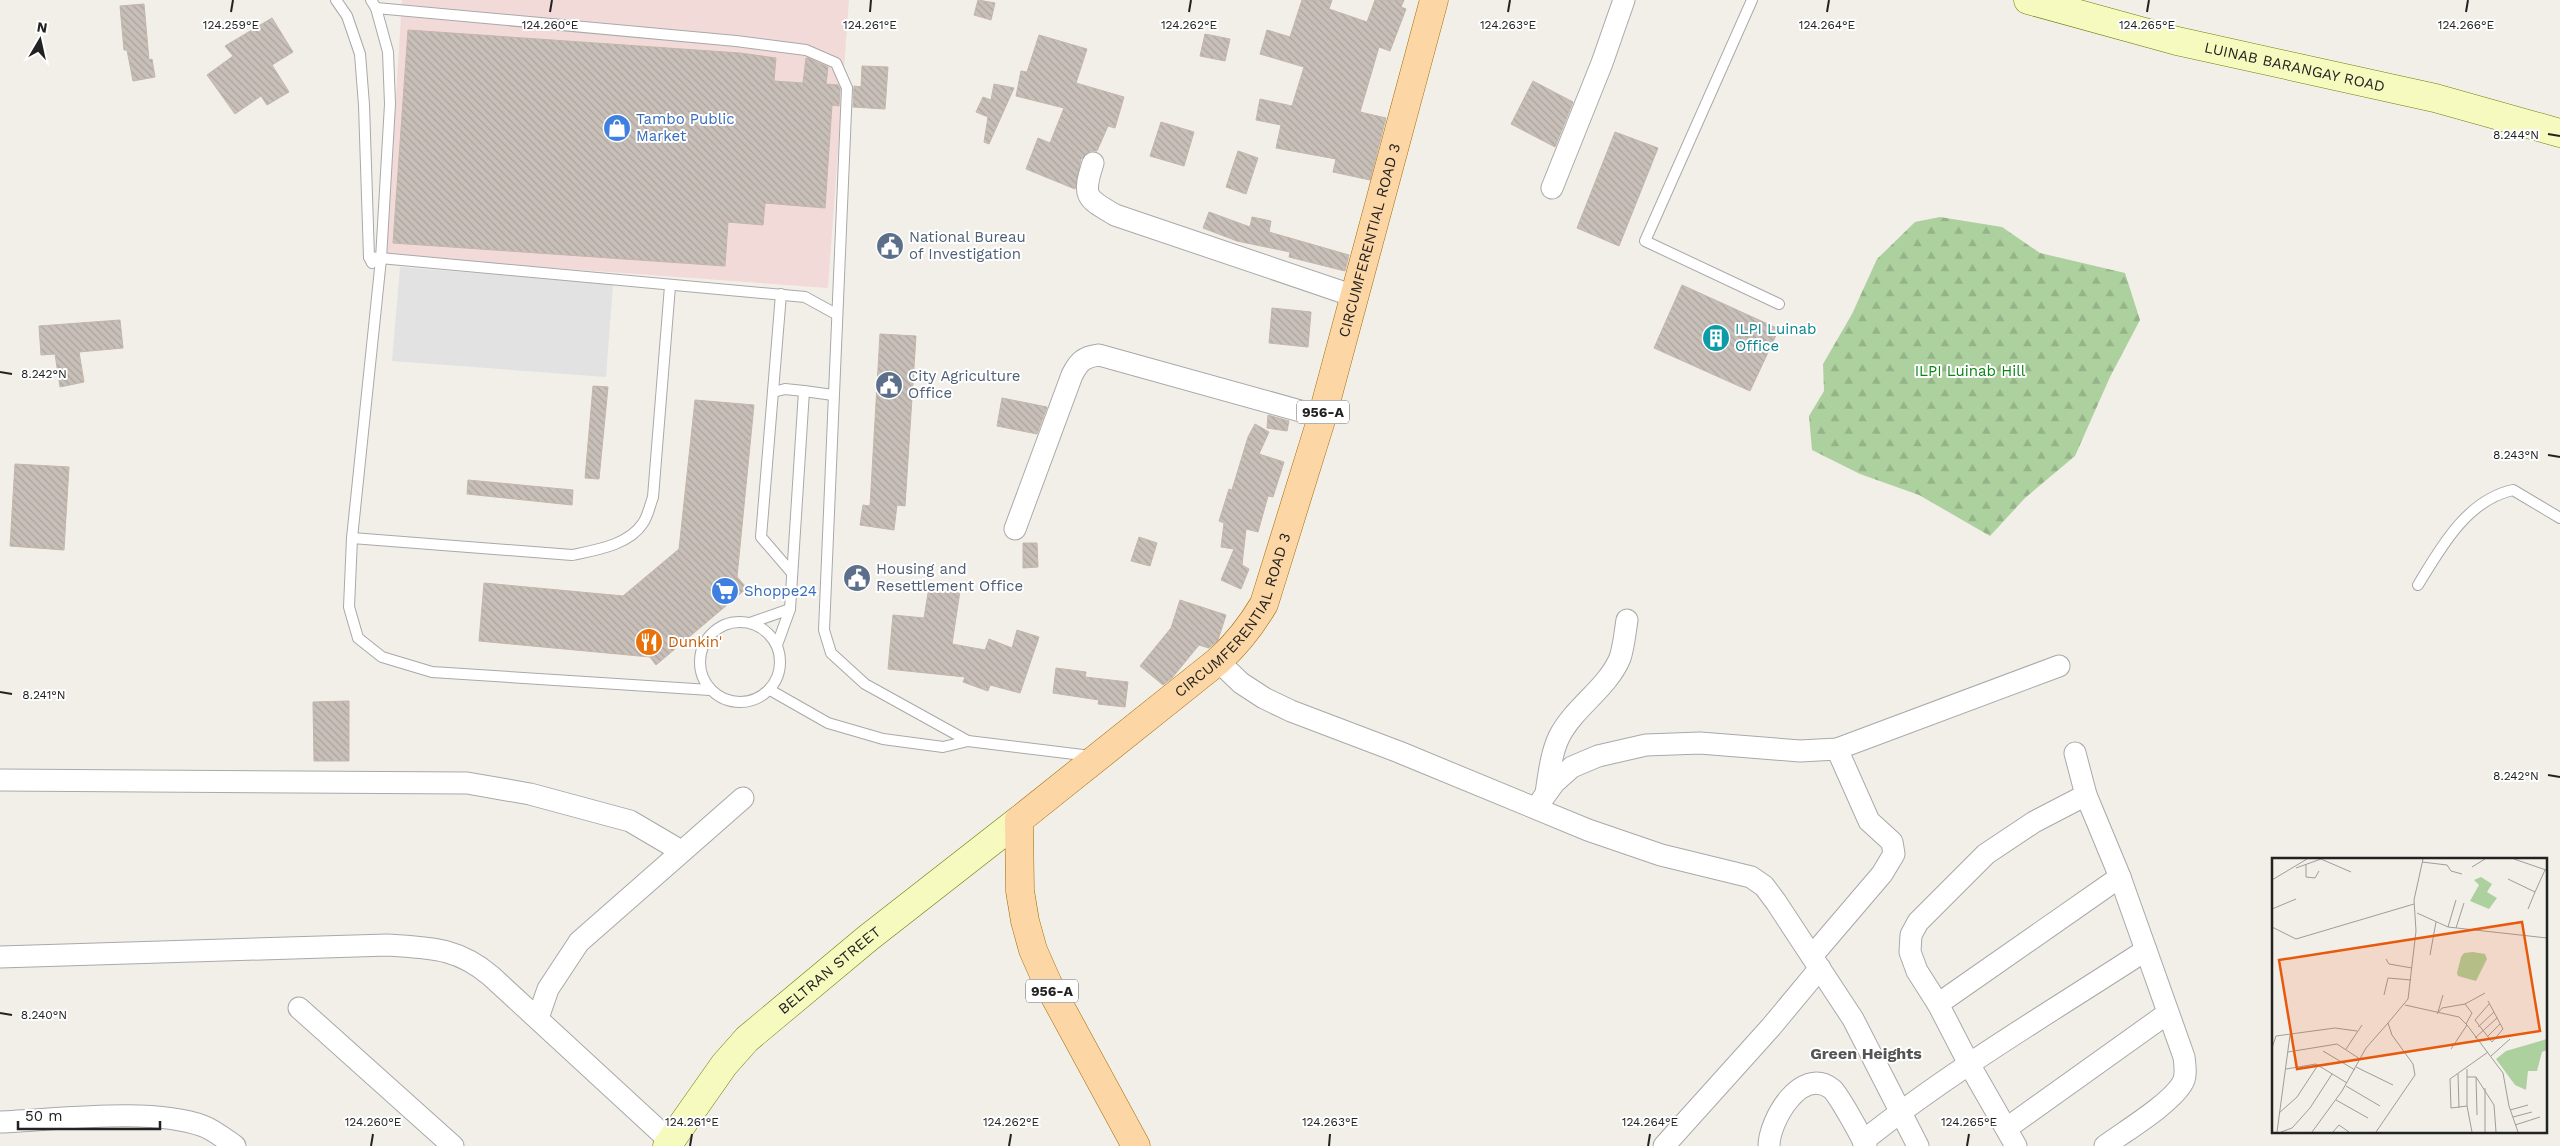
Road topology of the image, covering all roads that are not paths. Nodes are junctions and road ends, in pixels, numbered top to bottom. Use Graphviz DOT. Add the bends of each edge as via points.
graph roads {
  1 [pos="336,0"];
  2 [pos="1434,0"];
  3 [pos="1624,0"];
  4 [pos="1752,0"];
  5 [pos="2028,0"];
  6 [pos="374,4"];
  7 [pos="2560,133"];
  8 [pos="1093,163"];
  9 [pos="1552,188"];
  10 [pos="369,257"];
  11 [pos="381,259"];
  12 [pos="379,277"];
  13 [pos="670,286"];
  14 [pos="781,294"];
  15 [pos="1354,296"];
  16 [pos="1779,304"];
  17 [pos="836,314"];
  18 [pos="804,391"];
  19 [pos="773,392"];
  20 [pos="833,395"];
  21 [pos="1322,417"];
  22 [pos="2560,518"];
  23 [pos="1015,529"];
  24 [pos="352,538"];
  25 [pos="792,573"];
  26 [pos="2418,585"];
  27 [pos="790,609"];
  28 [pos="1627,620"];
  29 [pos="750,623"];
  30 [pos="777,645"];
  31 [pos="1218,661"];
  32 [pos="2059,666"];
  33 [pos="710,690"];
  34 [pos="770,690"];
  35 [pos="968,741"];
  36 [pos="1837,749"];
  37 [pos="2075,753"];
  38 [pos="1100,757"];
  39 [pos="0,780"];
  40 [pos="2086,795"];
  41 [pos="743,798"];
  42 [pos="1541,800"];
  43 [pos="1019,820"];
  44 [pos="680,851"];
  45 [pos="2120,878"];
  46 [pos="2146,950"];
  47 [pos="0,957"];
  48 [pos="1816,962"];
  49 [pos="1938,1004"];
  50 [pos="299,1008"];
  51 [pos="2168,1013"];
  52 [pos="538,1018"];
  53 [pos="1969,1064"];
  54 [pos="1899,1112"];
  55 [pos="0,1122"];
  56 [pos="2011,1137"];
  57 [pos="226,1143"];
  58 [pos="1865,1143"];
  59 [pos="668,1144"];
  60 [pos="453,1146"];
  61 [pos="1136,1146"];
  62 [pos="1664,1146"];
  63 [pos="1769,1146"];
  64 [pos="1918,1146"];
  65 [pos="2105,1146"];
  1 -- 10 [label="lane" via="347,16 360,54"];
  2 -- 15 [label="main road, CIRCUMFERENTIAL ROAD 3 / 956-A"];
  3 -- 9 [label="street"];
  4 -- 16 [label="lane" via="1645,241"];
  5 -- 7 [label="street, LUINAB BARANGAY ROAD" via="2177,41 2435,98"];
  6 -- 11 [label="lane" via="388,52 390,104"];
  6 -- 17 [label="lane" via="736,41 806,50 836,63 847,88"];
  8 -- 15 [label="street" via="1086,186 1088,195 1116,215"];
  10 -- 11 [label="lane"];
  10 -- 12 [label="lane"];
  11 -- 12 [label="lane"];
  11 -- 13 [label="lane"];
  12 -- 24 [label="lane"];
  13 -- 14 [label="lane"];
  13 -- 24 [label="lane" via="653,497 643,523 624,540 572,555"];
  14 -- 17 [label="lane" via="805,297"];
  14 -- 19 [label="lane"];
  15 -- 21 [label="main road, CIRCUMFERENTIAL ROAD 3 / 956-A"];
  17 -- 20 [label="lane"];
  18 -- 19 [label="lane" via="785,389"];
  18 -- 20 [label="lane"];
  18 -- 25 [label="lane"];
  19 -- 25 [label="lane" via="761,537"];
  20 -- 35 [label="lane" via="824,630 831,653 865,684"];
  21 -- 23 [label="street" via="1100,355 1086,356 1077,363 1072,375"];
  21 -- 31 [label="main road, CIRCUMFERENTIAL ROAD 3 / 956-A" via="1264,604 1234,647"];
  22 -- 26 [label="lane" via="2513,490 2496,494 2451,532"];
  24 -- 33 [label="lane" via="349,607 358,638 382,657 432,672"];
  25 -- 27 [label="lane"];
  27 -- 29 [label="lane"];
  27 -- 30 [label="lane"];
  28 -- 42 [label="street" via="1620,657 1614,670 1558,738"];
  29 -- 30 [label="lane" via="766,631"];
  29 -- 33 [label="lane" via="724,624 704,642 699,667 702,680"];
  30 -- 34 [label="lane" via="780,668"];
  31 -- 38 [label="main road, CIRCUMFERENTIAL ROAD 3 / 956-A"];
  31 -- 42 [label="street" via="1240,683 1291,711"];
  32 -- 36 [label="street"];
  33 -- 34 [label="lane" via="734,702 760,698"];
  34 -- 35 [label="lane" via="828,723 883,739 943,747"];
  35 -- 38 [label="lane"];
  36 -- 42 [label="street" via="1800,751 1700,743 1646,745 1583,762 1563,774"];
  36 -- 48 [label="street" via="1869,822 1892,842 1894,854"];
  37 -- 40 [label="street"];
  38 -- 43 [label="main road, CIRCUMFERENTIAL ROAD 3 / 956-A"];
  39 -- 44 [label="street" via="467,783 530,794 630,821"];
  40 -- 45 [label="street"];
  40 -- 49 [label="street" via="2034,822 1986,854 1918,922 1911,935 1910,952 1917,971"];
  41 -- 44 [label="street"];
  42 -- 48 [label="street" via="1588,830 1661,855 1751,878 1764,886"];
  43 -- 59 [label="street, BELTRAN STREET" via="868,938 747,1039 724,1065"];
  43 -- 61 [label="main road, 956-A" via="1020,891 1033,950 1048,984"];
  44 -- 52 [label="street" via="579,942 548,989"];
  45 -- 46 [label="street"];
  45 -- 49 [label="street"];
  46 -- 51 [label="street"];
  46 -- 53 [label="street"];
  47 -- 52 [label="street" via="387,945 427,948 474,962"];
  48 -- 54 [label="street" via="1853,1019"];
  48 -- 62 [label="street" via="1771,1027"];
  49 -- 53 [label="street"];
  50 -- 60 [label="street"];
  51 -- 56 [label="street"];
  51 -- 65 [label="street" via="2184,1057 2186,1072 2183,1083 2173,1096"];
  52 -- 59 [label="street"];
  53 -- 54 [label="street"];
  53 -- 56 [label="street"];
  54 -- 58 [label="street"];
  54 -- 64 [label="street"];
  55 -- 57 [label="street" via="118,1116 168,1118 203,1126"];
  58 -- 63 [label="street" via="1833,1090 1810,1084 1799,1088 1788,1100"];
}
